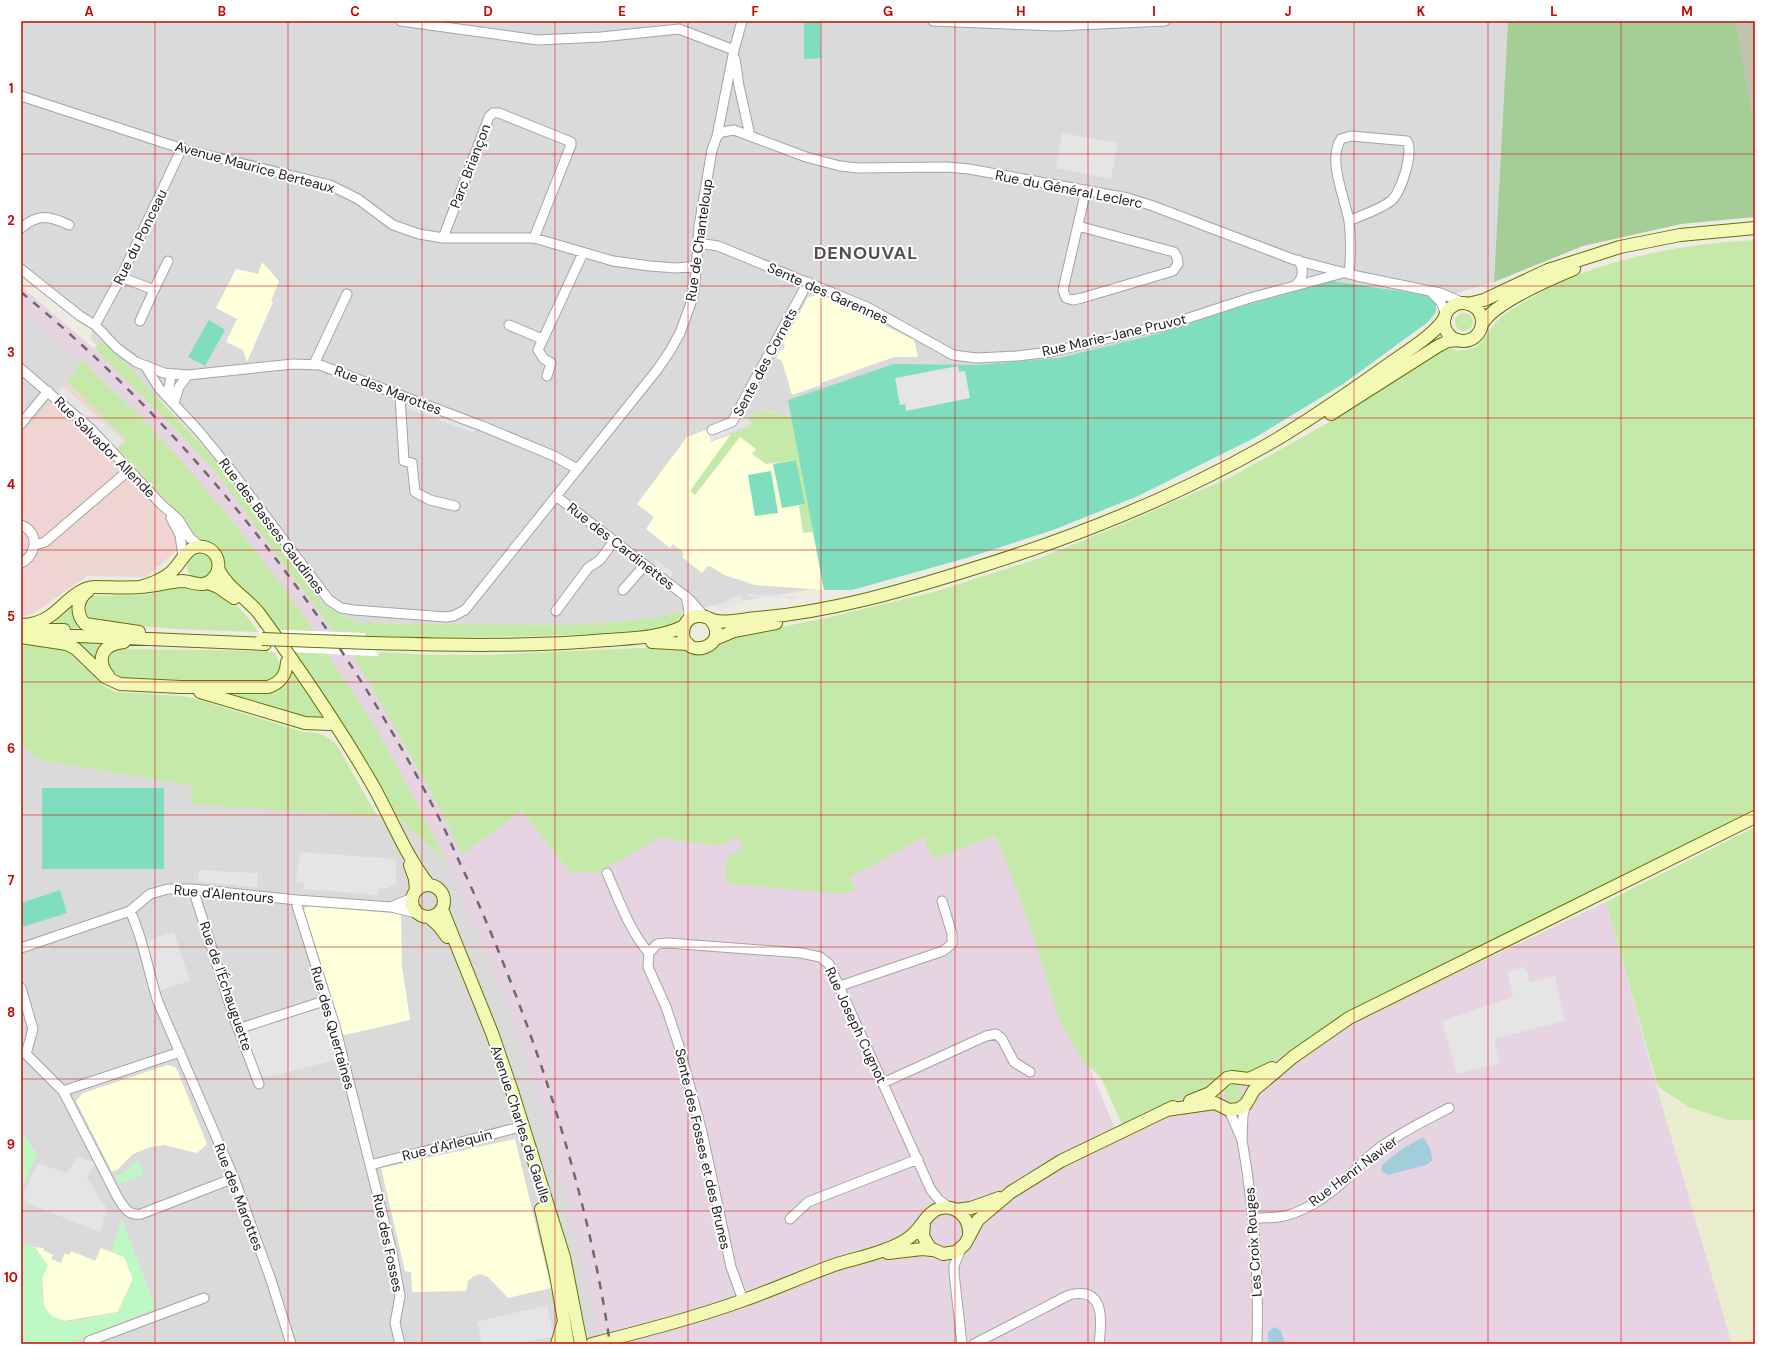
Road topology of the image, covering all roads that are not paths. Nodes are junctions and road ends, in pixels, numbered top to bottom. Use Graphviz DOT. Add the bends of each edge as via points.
graph roads {
  1 [pos="401,21"];
  2 [pos="742,21"];
  3 [pos="932,21"];
  4 [pos="1165,21"];
  5 [pos="733,54"];
  6 [pos="21,96"];
  7 [pos="721,134"];
  8 [pos="747,134"];
  9 [pos="182,148"];
  10 [pos="1086,190"];
  11 [pos="1349,221"];
  12 [pos="69,225"];
  13 [pos="1078,226"];
  14 [pos="21,228"];
  15 [pos="1755,228"];
  16 [pos="1755,234"];
  17 [pos="443,238"];
  18 [pos="534,238"];
  19 [pos="698,243"];
  20 [pos="583,253"];
  21 [pos="1298,260"];
  22 [pos="168,261"];
  23 [pos="697,266"];
  24 [pos="21,269"];
  25 [pos="1347,273"];
  26 [pos="121,277"];
  27 [pos="808,282"];
  28 [pos="1296,285"];
  29 [pos="154,290"];
  30 [pos="1431,292"];
  31 [pos="348,294"];
  32 [pos="1466,303"];
  33 [pos="1446,316"];
  34 [pos="140,321"];
  35 [pos="95,324"];
  36 [pos="1482,324"];
  37 [pos="509,326"];
  38 [pos="542,339"];
  39 [pos="1458,340"];
  40 [pos="953,355"];
  41 [pos="314,364"];
  42 [pos="146,367"];
  43 [pos="21,369"];
  44 [pos="167,374"];
  45 [pos="188,375"];
  46 [pos="547,376"];
  47 [pos="160,388"];
  48 [pos="48,392"];
  49 [pos="400,396"];
  50 [pos="177,404"];
  51 [pos="21,424"];
  52 [pos="712,430"];
  53 [pos="576,469"];
  54 [pos="129,470"];
  55 [pos="556,496"];
  56 [pos="161,504"];
  57 [pos="455,506"];
  58 [pos="21,524"];
  59 [pos="614,541"];
  60 [pos="35,545"];
  61 [pos="202,547"];
  62 [pos="182,559"];
  63 [pos="21,563"];
  64 [pos="645,565"];
  65 [pos="218,569"];
  66 [pos="190,582"];
  67 [pos="208,583"];
  68 [pos="98,587"];
  69 [pos="140,587"];
  70 [pos="624,590"];
  71 [pos="686,596"];
  72 [pos="556,611"];
  73 [pos="707,618"];
  74 [pos="686,623"];
  75 [pos="21,625"];
  76 [pos="21,629"];
  77 [pos="21,634"];
  78 [pos="150,634"];
  79 [pos="21,637"];
  80 [pos="715,639"];
  81 [pos="174,641"];
  82 [pos="264,642"];
  83 [pos="688,644"];
  84 [pos="372,646"];
  85 [pos="287,662"];
  86 [pos="112,682"];
  87 [pos="181,687"];
  88 [pos="330,724"];
  89 [pos="1755,817"];
  90 [pos="607,873"];
  91 [pos="429,885"];
  92 [pos="193,889"];
  93 [pos="414,894"];
  94 [pos="297,900"];
  95 [pos="942,901"];
  96 [pos="391,907"];
  97 [pos="442,909"];
  98 [pos="130,911"];
  99 [pos="416,912"];
  100 [pos="429,917"];
  101 [pos="21,948"];
  102 [pos="649,953"];
  103 [pos="840,986"];
  104 [pos="21,988"];
  105 [pos="327,1000"];
  106 [pos="238,1029"];
  107 [pos="180,1052"];
  108 [pos="23,1056"];
  109 [pos="1293,1058"];
  110 [pos="1030,1072"];
  111 [pos="1240,1079"];
  112 [pos="883,1083"];
  113 [pos="259,1084"];
  114 [pos="1219,1086"];
  115 [pos="63,1091"];
  116 [pos="1248,1100"];
  117 [pos="1225,1108"];
  118 [pos="1449,1108"];
  119 [pos="1166,1110"];
  120 [pos="521,1126"];
  121 [pos="1242,1140"];
  122 [pos="918,1159"];
  123 [pos="358,1160"];
  124 [pos="369,1161"];
  125 [pos="234,1178"];
  126 [pos="931,1190"];
  127 [pos="1011,1192"];
  128 [pos="953,1209"];
  129 [pos="1253,1218"];
  130 [pos="790,1219"];
  131 [pos="926,1219"];
  132 [pos="969,1235"];
  133 [pos="961,1249"];
  134 [pos="936,1252"];
  135 [pos="874,1254"];
  136 [pos="555,1270"];
  137 [pos="954,1273"];
  138 [pos="204,1298"];
  139 [pos="743,1300"];
  140 [pos="564,1319"];
  141 [pos="91,1344"];
  142 [pos="291,1344"];
  143 [pos="400,1344"];
  144 [pos="557,1344"];
  145 [pos="568,1344"];
  146 [pos="574,1344"];
  147 [pos="581,1344"];
  148 [pos="592,1344"];
  149 [pos="962,1344"];
  150 [pos="974,1344"];
  151 [pos="1099,1344"];
  152 [pos="1257,1344"];
  1 -- 5 [label="street" via="538,40 679,29"];
  2 -- 5 [label="street"];
  3 -- 4 [label="street" via="1056,26"];
  5 -- 7 [label="street" via="719,120"];
  5 -- 8 [label="street"];
  6 -- 9 [label="street, Avenue Maurice Berteaux"];
  7 -- 8 [label="street, Rue du Général Leclerc" via="734,130"];
  7 -- 19 [label="street, Rue de Chanteloup" via="712,150"];
  8 -- 10 [label="street, Rue du Général Leclerc" via="806,157 840,166 946,167"];
  9 -- 17 [label="street, Avenue Maurice Berteaux" via="330,185 358,199 393,225 419,234"];
  9 -- 26 [label="street, Rue du Ponceau"];
  10 -- 13 [label="street"];
  10 -- 21 [label="street, Rue du Général Leclerc" via="1153,206"];
  11 -- 11 [label="street" via="1337,177 1336,149 1341,139 1352,136 1407,141 1409,150 1405,174 1394,198"];
  11 -- 25 [label="street"];
  12 -- 14 [label="street" via="48,217 34,220"];
  13 -- 13 [label="street" via="1063,290 1069,299 1082,298 1173,271 1178,264 1174,252"];
  15 -- 32 [label="main road" via="1667,237 1620,247 1548,270 1484,300"];
  16 -- 36 [label="main road" via="1660,244 1592,262 1524,293 1488,316"];
  17 -- 18 [label="street, Avenue Maurice Berteaux"];
  17 -- 18 [label="street, Parc Briançon" via="489,117 493,113 499,113 571,142"];
  18 -- 20 [label="street, Avenue Maurice Berteaux"];
  19 -- 23 [label="street, Rue de Chanteloup"];
  19 -- 27 [label="street, Sente des Garennes" via="718,246"];
  20 -- 23 [label="street, Avenue Maurice Berteaux" via="613,261 650,266"];
  20 -- 38 [label="street"];
  21 -- 25 [label="street, Rue du Général Leclerc"];
  21 -- 28 [label="street" via="1302,266 1302,275"];
  22 -- 29 [label="street"];
  23 -- 53 [label="street, Rue de Chanteloup" via="692,300 680,333 670,351"];
  24 -- 35 [label="street, Rue des Basses Gaudines" via="80,316"];
  25 -- 28 [label="street, Rue Marie-Jane Pruvot"];
  25 -- 30 [label="street, Rue du Général Leclerc"];
  26 -- 29 [label="street"];
  26 -- 35 [label="street, Rue du Ponceau"];
  27 -- 40 [label="street, Sente des Garennes" via="866,307"];
  27 -- 52 [label="street, Sente des Cornets" via="732,422"];
  28 -- 40 [label="street, Rue Marie-Jane Pruvot" via="1164,326 1074,347 1009,357 976,358"];
  29 -- 34 [label="street"];
  30 -- 32 [label="street, Rue du Général Leclerc"];
  30 -- 33 [label="street" via="1441,302"];
  31 -- 41 [label="street"];
  32 -- 33 [label="main road" via="1452,307"];
  32 -- 36 [label="main road" via="1479,311"];
  33 -- 39 [label="main road" via="1445,327"];
  33 -- 73 [label="main road" via="1438,328 1297,427 1235,462 1109,520 987,564 880,595 797,613 724,621"];
  35 -- 42 [label="street, Rue des Basses Gaudines" via="122,352"];
  36 -- 39 [label="main road" via="1479,332 1473,337"];
  37 -- 38 [label="street"];
  38 -- 46 [label="street" via="538,350 544,359 551,363"];
  39 -- 80 [label="main road" via="1438,346 1325,418 1241,465 1079,537 939,584 849,608 734,631"];
  41 -- 45 [label="street, Rue des Marottes"];
  41 -- 49 [label="street, Rue des Marottes" via="328,367"];
  42 -- 44 [label="street, Rue des Marottes"];
  42 -- 47 [label="street, Rue des Basses Gaudines"];
  43 -- 48 [label="street, Rue Salvador Allende"];
  44 -- 45 [label="street, Rue des Marottes"];
  44 -- 47 [label="street"];
  44 -- 50 [label="street" via="169,389"];
  45 -- 50 [label="street" via="179,387"];
  47 -- 50 [label="street, Rue des Basses Gaudines"];
  48 -- 51 [label="street"];
  48 -- 54 [label="street, Rue Salvador Allende" via="92,430"];
  49 -- 53 [label="street, Rue des Marottes" via="482,426 554,456"];
  49 -- 57 [label="street" via="404,461 412,463 415,492 430,500"];
  50 -- 55 [label="street, Rue des Basses Gaudines" via="227,465 322,593 341,608 446,617 461,613"];
  53 -- 55 [label="street, Rue des Basses Gaudines"];
  54 -- 56 [label="street, Rue Salvador Allende"];
  54 -- 60 [label="street" via="45,542"];
  55 -- 59 [label="street, Rue des Cardinettes"];
  56 -- 61 [label="street, Rue Salvador Allende" via="178,520 190,538"];
  56 -- 62 [label="street, Rue Salvador Allende" via="180,535"];
  58 -- 60 [label="street" via="29,529"];
  59 -- 64 [label="street, Rue des Cardinettes"];
  59 -- 72 [label="street" via="600,560 588,568"];
  60 -- 63 [label="street" via="31,556"];
  61 -- 62 [label="main road" via="191,549"];
  61 -- 65 [label="main road" via="215,554"];
  62 -- 66 [label="main road" via="183,574"];
  62 -- 69 [label="main road" via="167,576"];
  64 -- 70 [label="street"];
  64 -- 71 [label="street, Rue des Cardinettes"];
  65 -- 67 [label="main road"];
  65 -- 91 [label="main road" via="230,586 258,612 331,716 372,784 417,869"];
  66 -- 67 [label="main road"];
  66 -- 69 [label="main road"];
  67 -- 85 [label="main road" via="222,589 247,608"];
  68 -- 69 [label="main road"];
  68 -- 75 [label="main road" via="82,591 45,619"];
  68 -- 78 [label="main road" via="85,593 79,602 78,611 85,624"];
  71 -- 73 [label="street, Rue des Cardinettes"];
  71 -- 74 [label="street, Rue des Cardinettes" via="689,611"];
  73 -- 74 [label="main road" via="694,616"];
  73 -- 80 [label="main road" via="716,628"];
  74 -- 83 [label="main road" via="683,636"];
  74 -- 84 [label="main road" via="662,634 545,644"];
  76 -- 78 [label="main road"];
  77 -- 81 [label="main road"];
  78 -- 82 [label="main road"];
  79 -- 86 [label="main road" via="67,644"];
  80 -- 83 [label="main road" via="702,649"];
  81 -- 82 [label="main road"];
  81 -- 86 [label="main road" via="123,642 110,646 102,654 101,663"];
  82 -- 84 [label="main road, bridge"];
  83 -- 84 [label="main road" via="651,642 512,651"];
  85 -- 87 [label="main road" via="283,678 268,687"];
  85 -- 88 [label="main road"];
  86 -- 87 [label="main road"];
  87 -- 88 [label="main road" via="305,723"];
  88 -- 93 [label="main road" via="409,863 414,874"];
  89 -- 109 [label="main road" via="1349,1018"];
  90 -- 102 [label="street" via="629,923 639,942"];
  91 -- 93 [label="main road" via="421,886"];
  91 -- 97 [label="main road" via="442,893"];
  92 -- 94 [label="street, Rue d'Alentours"];
  92 -- 98 [label="street, Rue d'Alentours" via="168,889 150,894"];
  92 -- 106 [label="street, Rue de l'Échauguette"];
  93 -- 96 [label="street, Rue d'Alentours"];
  93 -- 99 [label="main road" via="412,904"];
  94 -- 96 [label="street, Rue d'Alentours"];
  94 -- 105 [label="street, Rue des Quertaines"];
  95 -- 103 [label="street" via="952,934 952,944 943,951"];
  96 -- 99 [label="street, Rue d'Alentours"];
  97 -- 100 [label="main road" via="437,915"];
  97 -- 120 [label="main road, Avenue Charles de Gaulle" via="492,1033"];
  98 -- 101 [label="street, Rue d'Alentours"];
  98 -- 107 [label="street, Rue des Marottes" via="140,934 158,1002"];
  99 -- 100 [label="main road"];
  100 -- 120 [label="main road, Avenue Charles de Gaulle" via="444,932 460,968"];
  102 -- 103 [label="street, Rue Joseph Cugnot" via="657,944 668,943 811,955 820,957 829,964"];
  102 -- 139 [label="street, Sente des Fosses et des Brunes" via="648,967 666,1007 679,1046 702,1132 730,1267"];
  103 -- 112 [label="street, Rue Joseph Cugnot"];
  104 -- 108 [label="street" via="33,1029"];
  105 -- 106 [label="street"];
  105 -- 124 [label="street, Rue des Quertaines"];
  106 -- 113 [label="street, Rue de l'Échauguette"];
  107 -- 115 [label="street"];
  107 -- 125 [label="street, Rue des Marottes"];
  108 -- 115 [label="street"];
  109 -- 111 [label="main road" via="1255,1077"];
  109 -- 116 [label="main road" via="1256,1088"];
  110 -- 112 [label="street" via="1014,1062 1002,1039 996,1034 986,1036"];
  111 -- 114 [label="main road" via="1230,1078 1222,1081"];
  111 -- 116 [label="main road" via="1248,1086"];
  112 -- 122 [label="street, Rue Joseph Cugnot"];
  114 -- 117 [label="main road" via="1217,1096"];
  114 -- 119 [label="main road" via="1210,1093"];
  115 -- 125 [label="street" via="125,1209 136,1215"];
  116 -- 117 [label="main road" via="1237,1110"];
  116 -- 121 [label="street, Les Croix Rouges" via="1243,1115"];
  117 -- 119 [label="main road" via="1210,1104"];
  117 -- 121 [label="street, Les Croix Rouges"];
  118 -- 129 [label="street, Rue Henri Navier" via="1383,1146 1319,1201 1279,1217"];
  119 -- 127 [label="main road" via="1061,1161"];
  120 -- 124 [label="street, Rue d'Arlequin"];
  120 -- 136 [label="main road, Avenue Charles de Gaulle"];
  120 -- 147 [label="main road, Avenue Charles de Gaulle" via="564,1257"];
  121 -- 129 [label="street, Les Croix Rouges"];
  122 -- 126 [label="street, Rue Joseph Cugnot"];
  122 -- 130 [label="street" via="808,1202"];
  123 -- 124 [label="street"];
  124 -- 143 [label="street, Rue des Fosses" via="400,1296 395,1323"];
  125 -- 142 [label="street, Rue des Marottes"];
  126 -- 128 [label="street, Rue Joseph Cugnot" via="939,1200"];
  126 -- 131 [label="street, Rue Joseph Cugnot" via="931,1205"];
  127 -- 128 [label="main road" via="979,1205"];
  127 -- 132 [label="main road" via="980,1218"];
  128 -- 131 [label="main road" via="938,1209"];
  128 -- 132 [label="main road" via="967,1221"];
  129 -- 152 [label="street, Les Croix Rouges"];
  131 -- 134 [label="main road" via="922,1230 924,1238"];
  131 -- 135 [label="main road" via="908,1239"];
  132 -- 133 [label="main road"];
  133 -- 134 [label="main road" via="951,1254"];
  133 -- 137 [label="street"];
  134 -- 135 [label="main road" via="922,1249"];
  134 -- 137 [label="street" via="948,1262"];
  135 -- 139 [label="main road" via="839,1263"];
  136 -- 140 [label="main road, Avenue Charles de Gaulle"];
  136 -- 146 [label="main road" via="564,1292"];
  137 -- 149 [label="street"];
  138 -- 141 [label="street" via="89,1341"];
  139 -- 148 [label="main road" via="686,1319"];
  140 -- 144 [label="main road"];
  140 -- 145 [label="main road, Avenue Charles de Gaulle"];
  150 -- 151 [label="street" via="1069,1295 1079,1293 1087,1294 1095,1300 1100,1309 1102,1319"];
}
